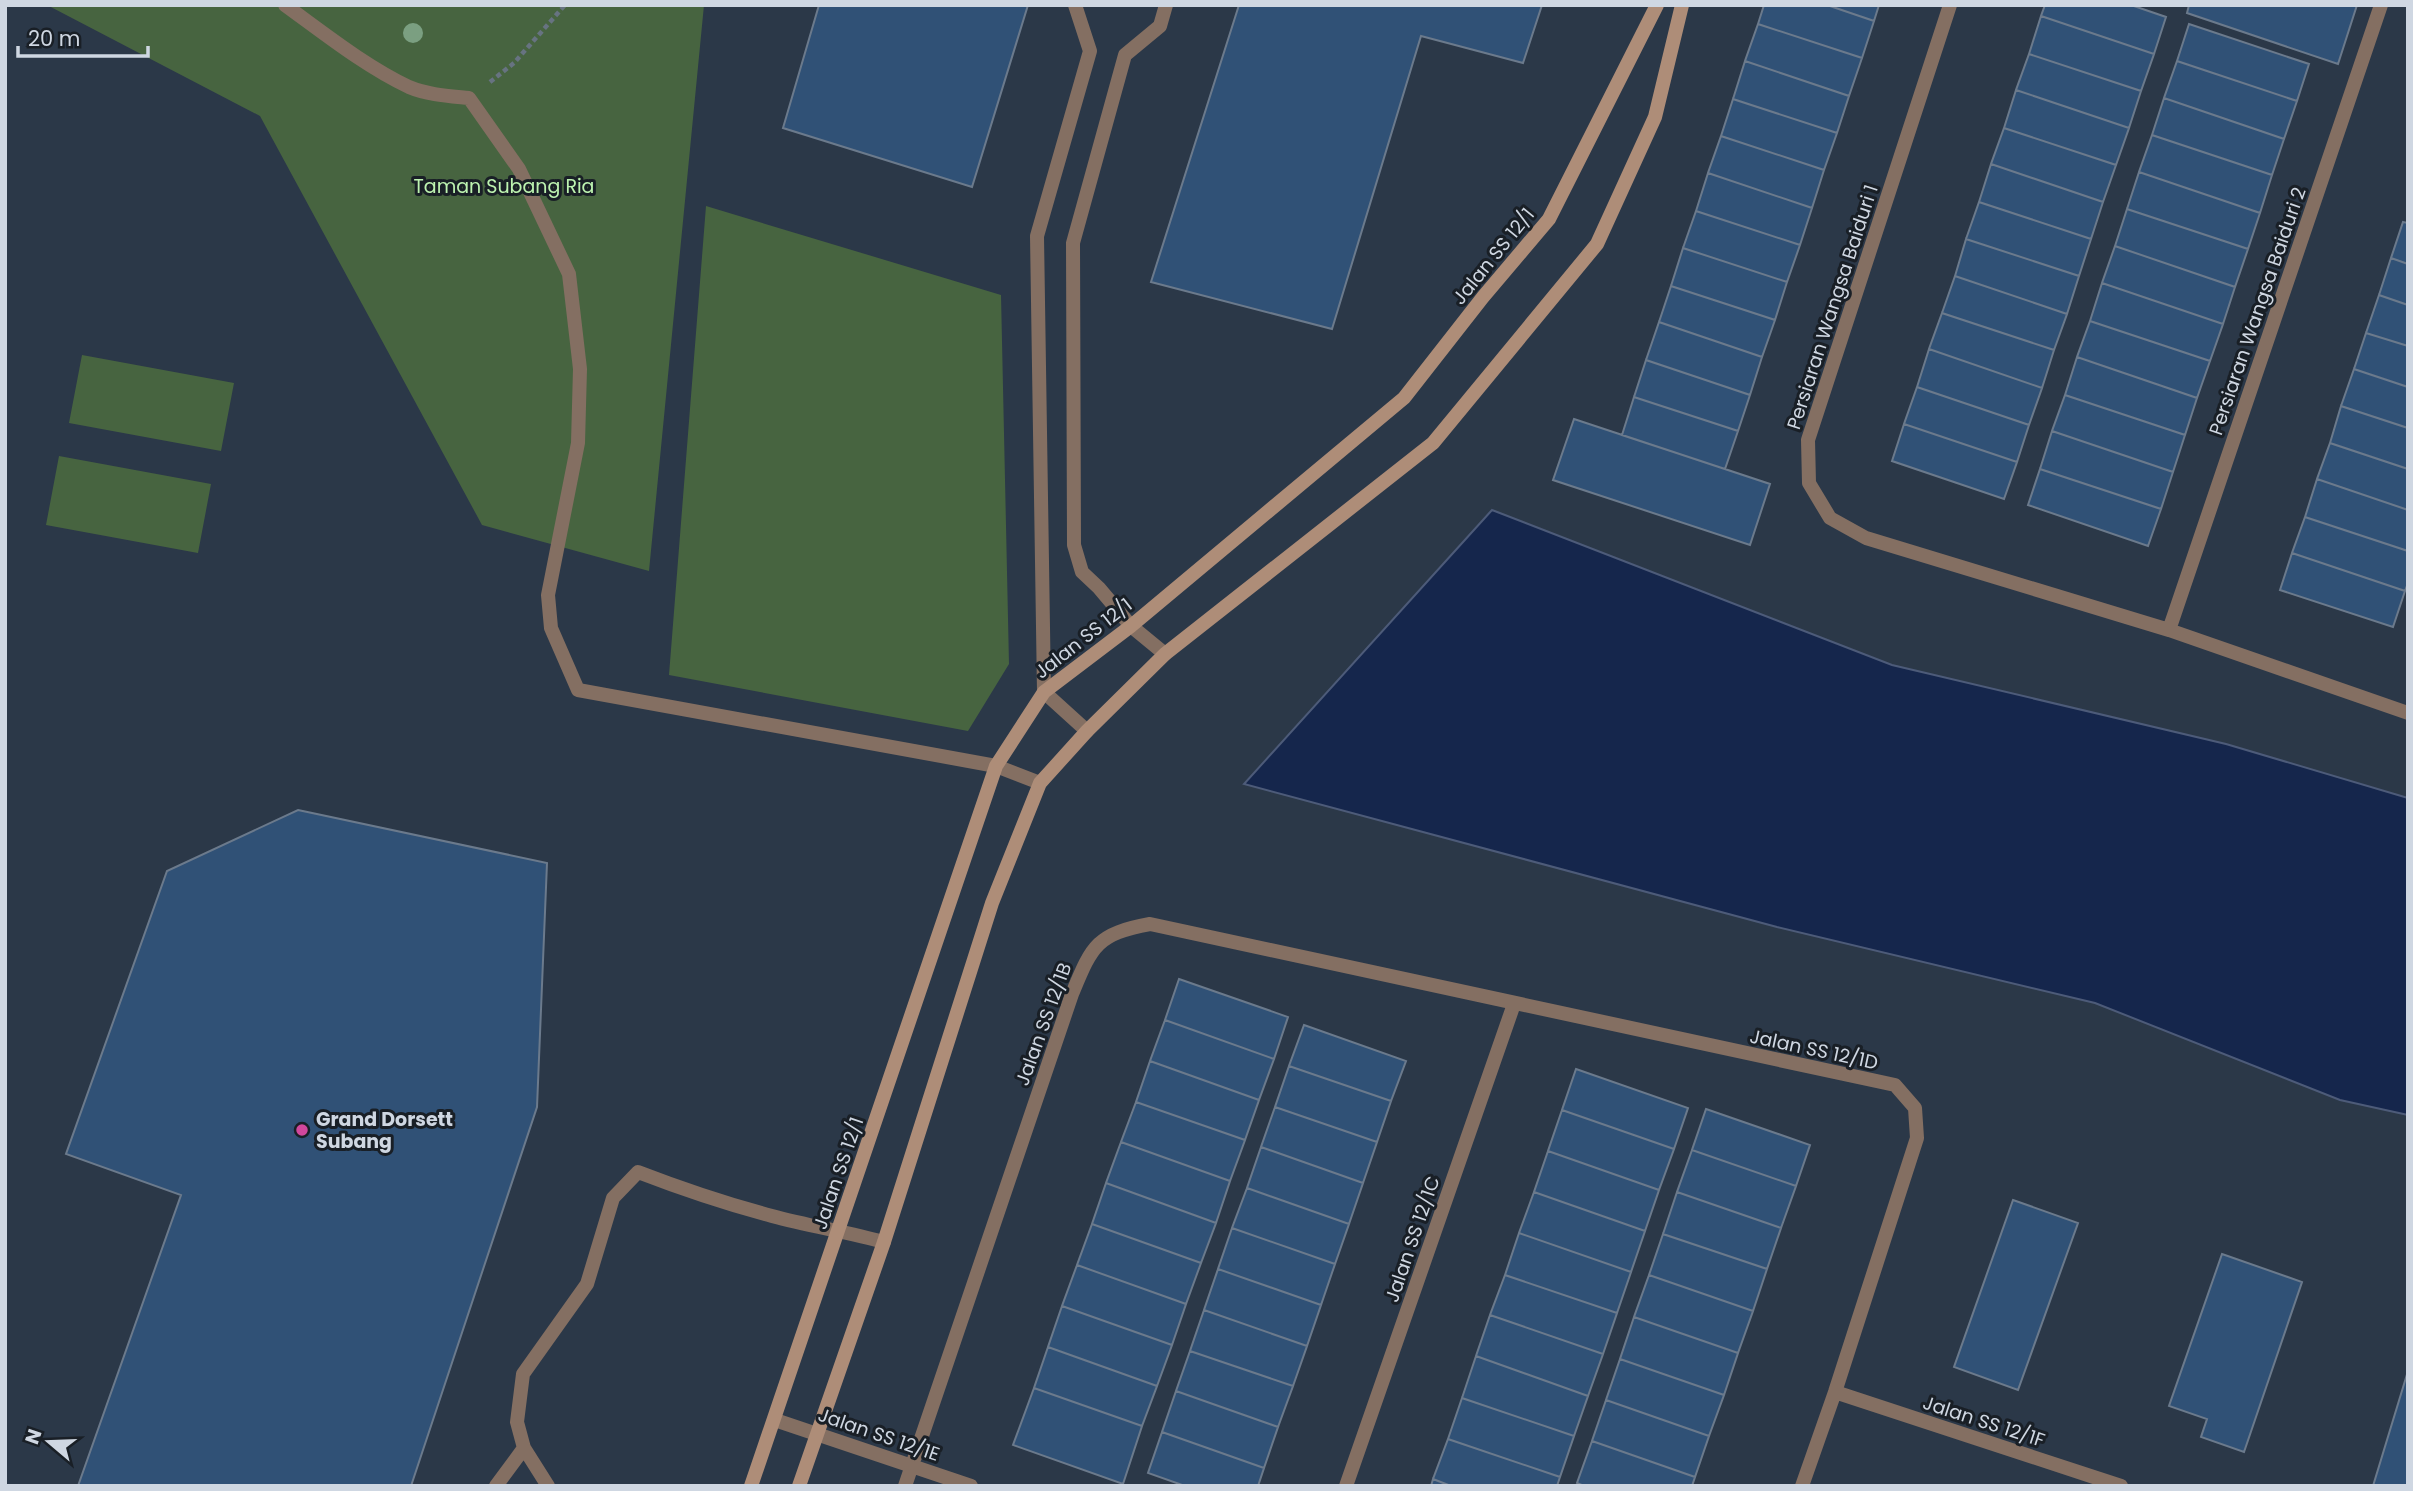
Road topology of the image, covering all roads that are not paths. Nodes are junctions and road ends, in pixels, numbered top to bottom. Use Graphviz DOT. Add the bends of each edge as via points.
graph roads {
  1 [pos="285,5"];
  2 [pos="1075,5"];
  3 [pos="1166,5"];
  4 [pos="1657,5"];
  5 [pos="1682,5"];
  6 [pos="1950,5"];
  7 [pos="2381,5"];
  8 [pos="1131,626"];
  9 [pos="2169,630"];
  10 [pos="1165,654"];
  11 [pos="1044,692"];
  12 [pos="2408,713"];
  13 [pos="1087,730"];
  14 [pos="996,766"];
  15 [pos="1040,783"];
  16 [pos="1514,1004"];
  17 [pos="839,1230"];
  18 [pos="884,1242"];
  19 [pos="1835,1392"];
  20 [pos="775,1420"];
  21 [pos="817,1434"];
  22 [pos="524,1448"];
  23 [pos="911,1465"];
  24 [pos="496,1486"];
  25 [pos="548,1486"];
  26 [pos="751,1486"];
  27 [pos="799,1486"];
  28 [pos="905,1486"];
  29 [pos="971,1486"];
  30 [pos="1346,1486"];
  31 [pos="1801,1486"];
  32 [pos="2121,1486"];
  1 -- 14 [label="street" via="355,55 411,87 469,98 519,169 569,274 580,369 578,443 548,595 551,628 579,690"];
  2 -- 11 [label="street" via="1090,51 1037,236"];
  3 -- 8 [label="street" via="1160,26 1125,55 1073,243 1074,545 1082,572"];
  4 -- 8 [label="street, Jalan SS 12/1" via="1549,219 1404,398"];
  5 -- 10 [label="street" via="1655,117 1597,244 1433,443"];
  6 -- 9 [label="street, Persiaran Wangsa Baiduri 1" via="1808,440 1809,483 1830,518 1866,538"];
  7 -- 9 [label="street, Persiaran Wangsa Baiduri 2"];
  8 -- 10 [label="street"];
  8 -- 11 [label="street, Jalan SS 12/1"];
  9 -- 12 [label="street, Persiaran Wangsa Baiduri 1"];
  10 -- 13 [label="street"];
  11 -- 13 [label="street"];
  11 -- 14 [label="street, Jalan SS 12/1"];
  13 -- 15 [label="street"];
  14 -- 15 [label="street"];
  14 -- 17 [label="street, Jalan SS 12/1"];
  15 -- 18 [label="street" via="992,903"];
  16 -- 19 [label="street, Jalan SS 12/1D" via="1895,1085 1915,1108 1917,1138"];
  16 -- 23 [label="street, Jalan SS 12/1B" via="1150,924 1119,930 1096,945 1072,994"];
  16 -- 30 [label="street, Jalan SS 12/1C"];
  17 -- 18 [label="street"];
  17 -- 20 [label="street, Jalan SS 12/1"];
  17 -- 22 [label="street" via="773,1216 638,1172 613,1198 587,1284 523,1374 517,1422"];
  18 -- 21 [label="street"];
  19 -- 31 [label="street, Jalan SS 12/1D"];
  19 -- 32 [label="street, Jalan SS 12/1F"];
  20 -- 21 [label="street, Jalan SS 12/1E"];
  20 -- 26 [label="street, Jalan SS 12/1"];
  21 -- 23 [label="street, Jalan SS 12/1E"];
  21 -- 27 [label="street"];
  22 -- 24 [label="street"];
  22 -- 25 [label="street"];
  23 -- 28 [label="street, Jalan SS 12/1B"];
  23 -- 29 [label="street, Jalan SS 12/1E"];
}
